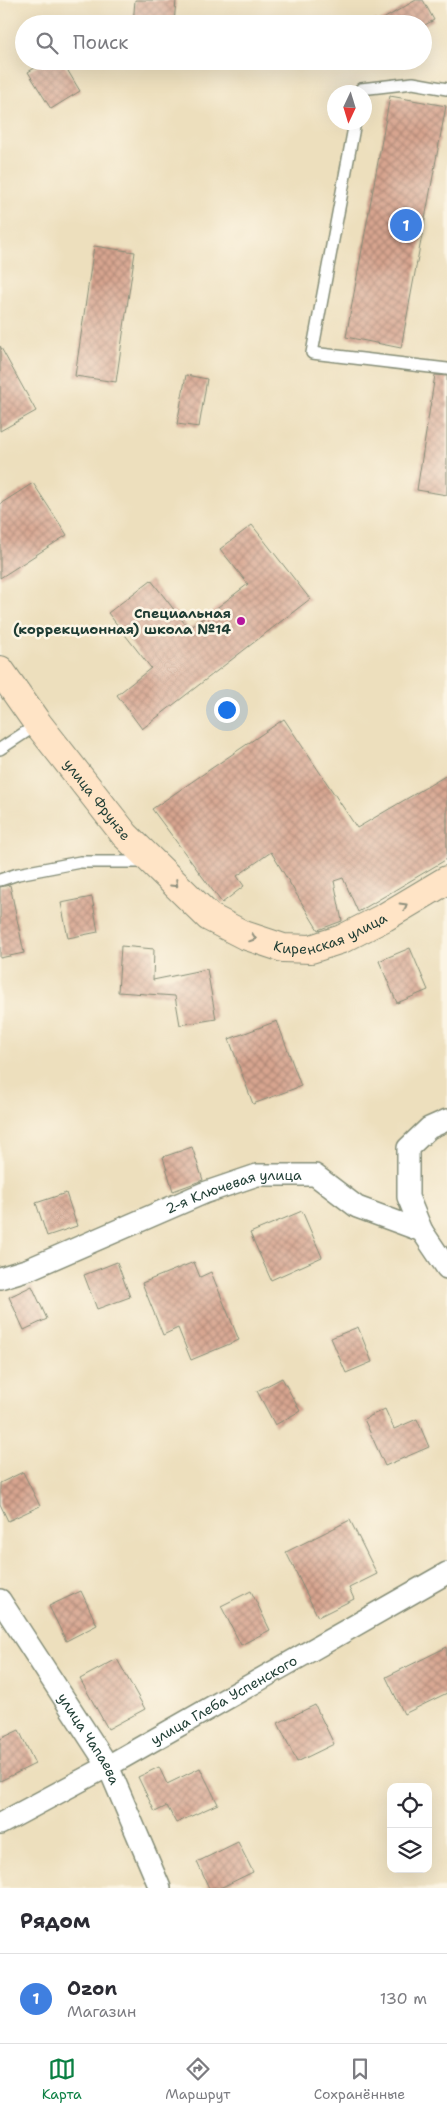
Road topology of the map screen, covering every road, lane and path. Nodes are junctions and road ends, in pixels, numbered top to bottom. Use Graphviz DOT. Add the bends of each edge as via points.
graph roads {
  1 [pos="372,88"];
  2 [pos="447,89"];
  3 [pos="354,130"];
  4 [pos="447,369"];
  5 [pos="0,670"];
  6 [pos="38,724"];
  7 [pos="0,749"];
  8 [pos="152,862"];
  9 [pos="0,880"];
  10 [pos="447,880"];
  11 [pos="209,917"];
  12 [pos="447,1120"];
  13 [pos="422,1231"];
  14 [pos="447,1268"];
  15 [pos="0,1278"];
  16 [pos="447,1573"];
  17 [pos="0,1600"];
  18 [pos="108,1766"];
  19 [pos="0,1824"];
  20 [pos="160,1888"];
  1 -- 2 [label="lane" via="413,83"];
  3 -- 4 [label="lane" via="312,353"];
  5 -- 6 [label="street, улица Фрунзе"];
  6 -- 7 [label="lane"];
  6 -- 8 [label="street, улица Фрунзе" via="125,835"];
  8 -- 9 [label="lane" via="80,862"];
  8 -- 11 [label="street, улица Фрунзе, one-way"];
  11 -- 10 [label="street, Киренская улица, one-way" via="244,935 283,948 311,949 342,939"];
  12 -- 13 [label="street" via="429,1128 408,1148 408,1197"];
  13 -- 14 [label="street"];
  13 -- 15 [label="street, 2-я Ключевая улица" via="357,1207 315,1175 257,1175 204,1193 29,1270"];
  16 -- 18 [label="street, улица Глеба Успенского"];
  17 -- 18 [label="street, улица Чапаева"];
  18 -- 19 [label="street, улица Глеба Успенского"];
  18 -- 20 [label="street, улица Чапаева"];
}
